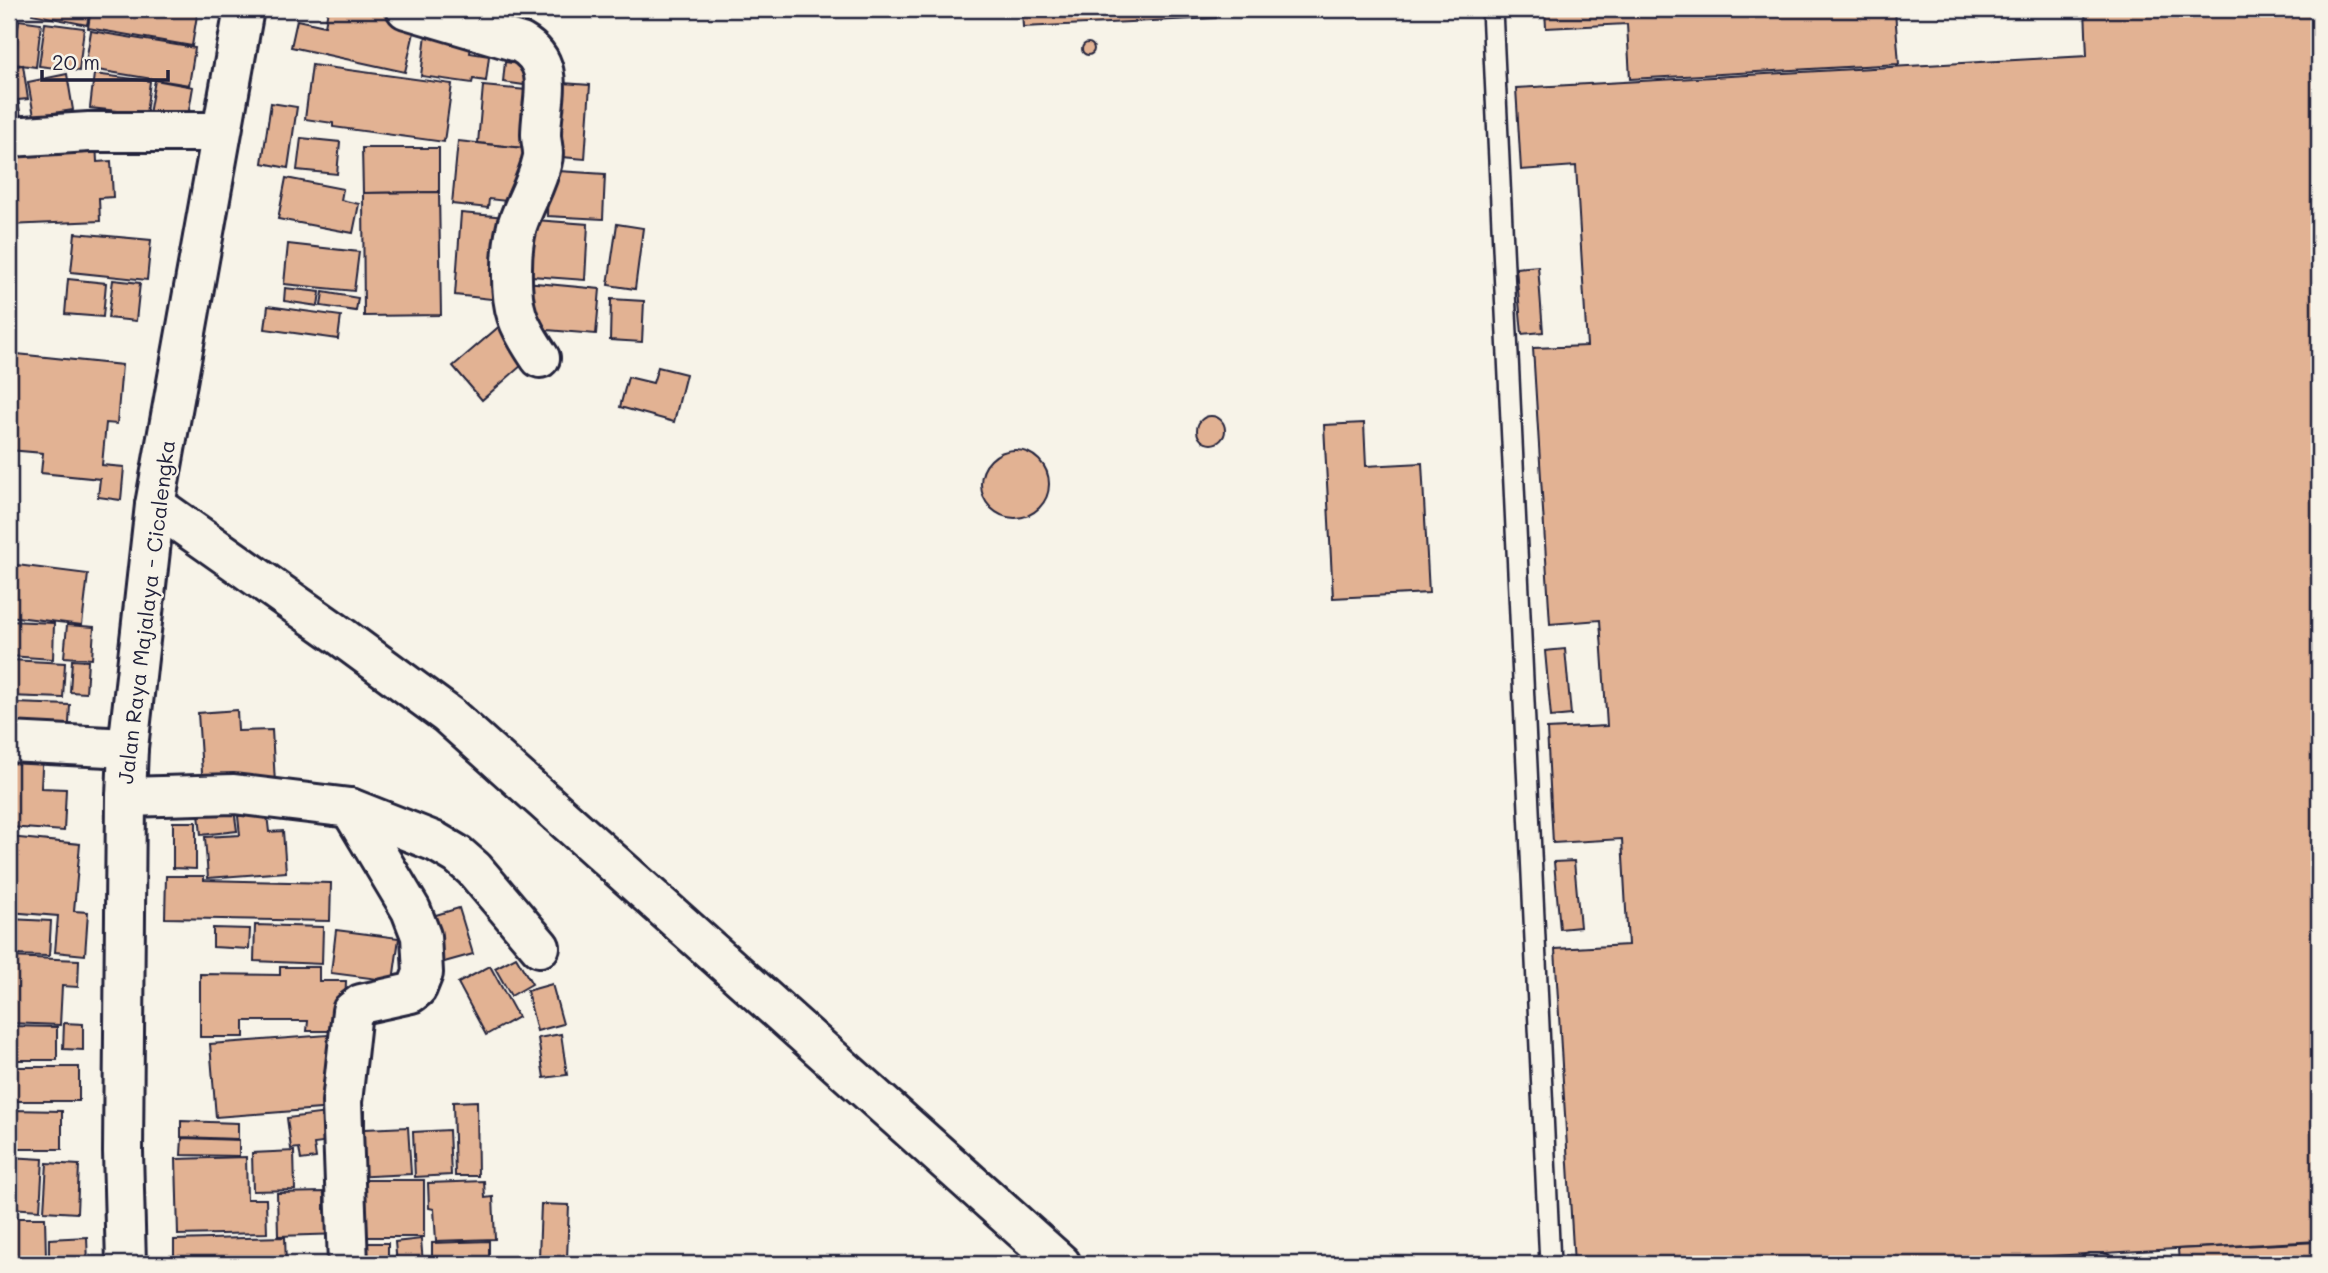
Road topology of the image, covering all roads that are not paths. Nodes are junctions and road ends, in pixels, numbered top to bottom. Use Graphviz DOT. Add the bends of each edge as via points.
graph roads {
  1 [pos="244,9"];
  2 [pos="405,9"];
  3 [pos="1492,9"];
  4 [pos="220,132"];
  5 [pos="9,137"];
  6 [pos="540,358"];
  7 [pos="155,505"];
  8 [pos="9,742"];
  9 [pos="128,748"];
  10 [pos="125,797"];
  11 [pos="350,807"];
  12 [pos="540,947"];
  13 [pos="126,1264"];
  14 [pos="348,1264"];
  15 [pos="1061,1264"];
  16 [pos="1550,1264"];
  17 [pos="2090,1264"];
  18 [pos="2103,1264"];
  1 -- 4 [label="street, Jalan Raya Majalaya - Cicalengka"];
  2 -- 6 [label="street" via="522,44 534,50 542,63 543,158 517,227 512,267 517,320"];
  3 -- 16 [label="lane"];
  4 -- 5 [label="street"];
  4 -- 7 [label="street, Jalan Raya Majalaya - Cicalengka"];
  7 -- 9 [label="street, Jalan Raya Majalaya - Cicalengka"];
  7 -- 15 [label="street" via="448,715"];
  8 -- 9 [label="street"];
  9 -- 10 [label="street, Jalan Raya Majalaya - Cicalengka"];
  10 -- 11 [label="street" via="234,794"];
  10 -- 13 [label="street, Jalan Raya Majalaya - Cicalengka"];
  11 -- 12 [label="street" via="458,855"];
  11 -- 14 [label="street" via="411,910 421,936 423,973 411,993 361,1004 352,1011 342,1102"];
  17 -- 18 [label="lane"];
}
